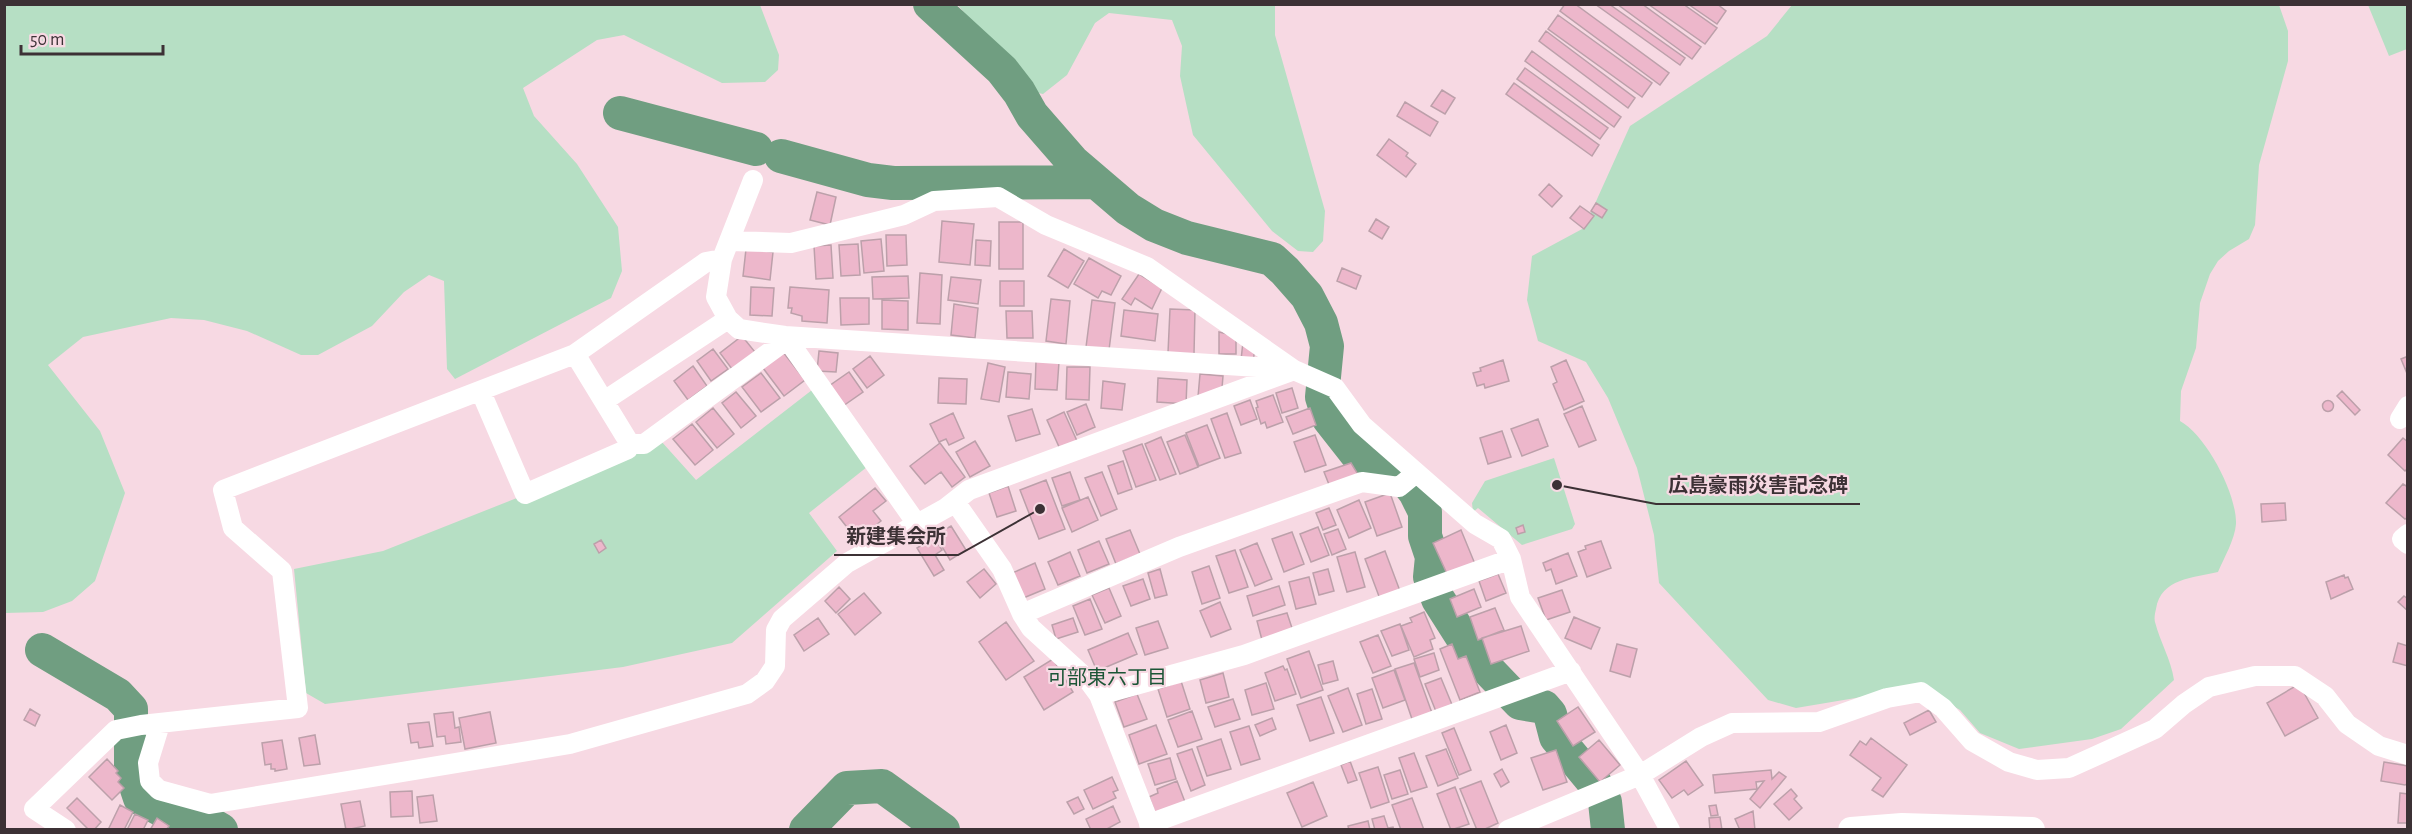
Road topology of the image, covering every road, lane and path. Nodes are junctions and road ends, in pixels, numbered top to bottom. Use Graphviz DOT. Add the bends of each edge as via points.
graph roads {
  1 [pos="753,180"];
  2 [pos="730,241"];
  3 [pos="722,259"];
  4 [pos="728,319"];
  5 [pos="785,336"];
  6 [pos="575,354"];
  7 [pos="1294,370"];
  8 [pos="481,392"];
  9 [pos="604,401"];
  10 [pos="630,444"];
  11 [pos="1410,478"];
  12 [pos="952,504"];
  13 [pos="917,524"];
  14 [pos="2408,534"];
  15 [pos="2408,544"];
  16 [pos="1511,559"];
  17 [pos="1022,614"];
  18 [pos="1571,671"];
  19 [pos="1099,695"];
  20 [pos="142,726"];
  21 [pos="2408,755"];
  22 [pos="1640,775"];
  23 [pos="1150,827"];
  24 [pos="66,830"];
  25 [pos="1508,830"];
  26 [pos="1670,830"];
  27 [pos="1851,830"];
  28 [pos="2032,830"];
  1 -- 2 [label="street"];
  2 -- 3 [label="street"];
  2 -- 7 [label="street" via="791,243 904,215 934,201 998,196 1046,225 1147,267"];
  3 -- 4 [label="street" via="716,297"];
  3 -- 6 [label="street" via="706,262"];
  4 -- 5 [label="street" via="739,329"];
  4 -- 9 [label="street"];
  5 -- 7 [label="street"];
  5 -- 10 [label="street" via="781,344 644,444"];
  5 -- 13 [label="street"];
  6 -- 8 [label="street"];
  6 -- 9 [label="street"];
  7 -- 11 [label="street" via="1335,388"];
  7 -- 12 [label="street" via="969,490"];
  8 -- 10 [label="street" via="525,494 628,449"];
  8 -- 20 [label="street" via="223,490 233,528 282,571 298,708"];
  9 -- 10 [label="street"];
  11 -- 16 [label="street" via="1501,540"];
  11 -- 17 [label="street" via="1399,487 1362,482 1179,547"];
  12 -- 13 [label="street"];
  12 -- 17 [label="street" via="958,506 1002,569"];
  13 -- 20 [label="street" via="848,563 782,619 776,630 775,666 765,681 747,694 570,744 210,804 159,790 150,781"];
  14 -- 15 [label="street" via="2402,539"];
  16 -- 18 [label="street" via="1520,597"];
  16 -- 19 [label="street" via="1244,655"];
  17 -- 19 [label="street" via="1031,628"];
  18 -- 22 [label="street"];
  18 -- 23 [label="street"];
  19 -- 23 [label="street"];
  20 -- 24 [label="street" via="116,730 34,809"];
  21 -- 22 [label="street" via="2379,746 2347,724 2325,696 2295,676 2255,676 2209,687 2156,729 2069,768 2037,770 2009,762 1972,741 1943,708 1921,692 1887,698 1819,722 1732,723 1701,737"];
  22 -- 25 [label="street"];
  22 -- 26 [label="street"];
  27 -- 28 [label="street" via="1902,826"];
}
